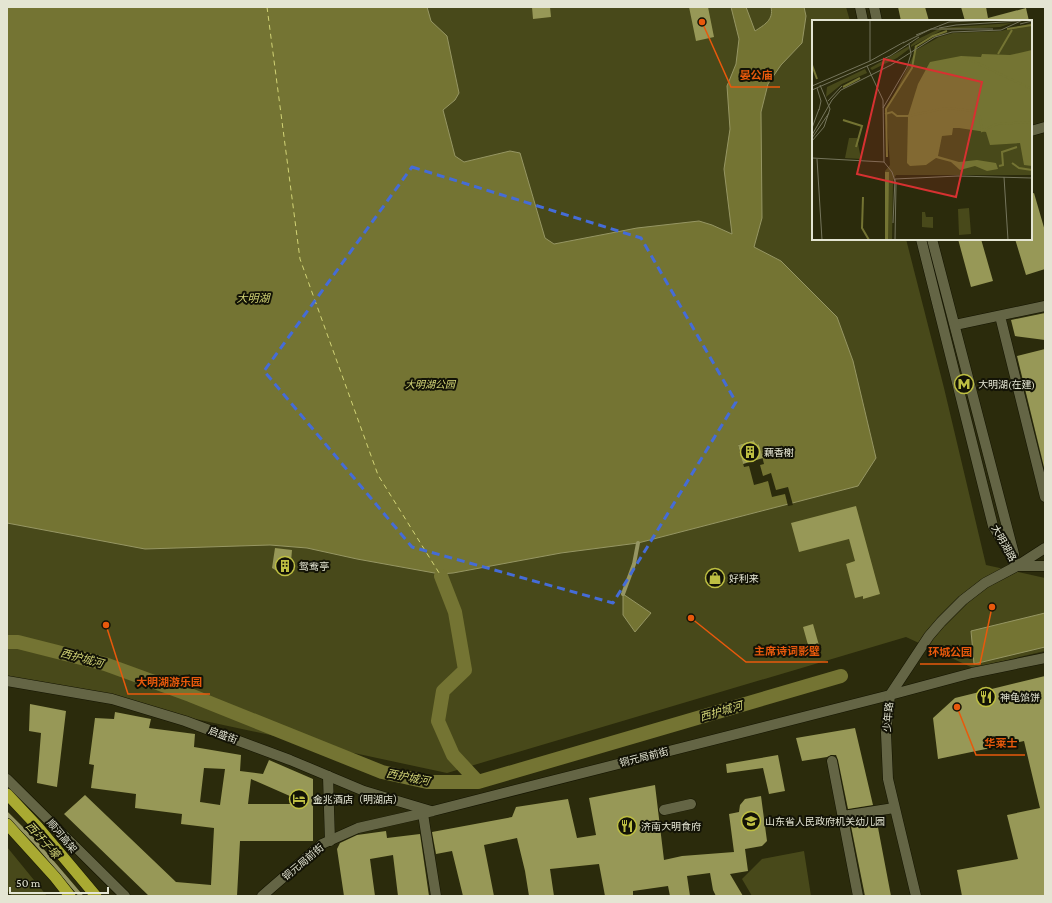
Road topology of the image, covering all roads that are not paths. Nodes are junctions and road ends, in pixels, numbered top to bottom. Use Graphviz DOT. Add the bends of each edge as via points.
graph roads {
  1 [pos="860,7"];
  2 [pos="874,7"];
  3 [pos="863,20"];
  4 [pos="877,20"];
  5 [pos="1045,127"];
  6 [pos="1032,131"];
  7 [pos="921,240"];
  8 [pos="932,240"];
  9 [pos="1045,306"];
  10 [pos="1000,316"];
  11 [pos="955,325"];
  12 [pos="1045,497"];
  13 [pos="1045,548"];
  14 [pos="1017,566"];
  15 [pos="1045,566"];
  16 [pos="1045,658"];
  17 [pos="7,681"];
  18 [pos="890,695"];
  19 [pos="832,761"];
  20 [pos="328,776"];
  21 [pos="7,779"];
  22 [pos="7,794"];
  23 [pos="691,804"];
  24 [pos="894,808"];
  25 [pos="664,810"];
  26 [pos="433,811"];
  27 [pos="423,814"];
  28 [pos="843,816"];
  29 [pos="7,824"];
  30 [pos="330,840"];
  31 [pos="70,896"];
  32 [pos="96,896"];
  33 [pos="125,896"];
  34 [pos="262,896"];
  35 [pos="436,896"];
  36 [pos="858,896"];
  37 [pos="916,896"];
  1 -- 3 [label="street"];
  2 -- 4 [label="street"];
  5 -- 6 [label="street"];
  7 -- 14 [label="street, 大明湖路" via="993,526"];
  8 -- 11 [label="street, 大明湖路"];
  9 -- 10 [label="street"];
  10 -- 11 [label="street"];
  10 -- 12 [label="street"];
  11 -- 14 [label="street, 大明湖路"];
  13 -- 14 [label="street, 少年路"];
  14 -- 15 [label="street"];
  14 -- 18 [label="street, 少年路" via="985,583 941,622"];
  16 -- 18 [label="street, 铜元局前街" via="972,673"];
  17 -- 20 [label="street, 启盛街" via="112,699 184,720"];
  18 -- 24 [label="street, 少年路" via="886,733 888,779"];
  18 -- 26 [label="street, 铜元局前街"];
  19 -- 28 [label="street"];
  20 -- 26 [label="street, 启盛街" via="364,791"];
  20 -- 30 [label="street"];
  21 -- 33 [label="street"];
  22 -- 32 [label="highway, 顺河高架"];
  23 -- 25 [label="street"];
  24 -- 28 [label="street"];
  24 -- 37 [label="street, 少年路"];
  26 -- 27 [label="street, 铜元局前街"];
  27 -- 30 [label="street, 铜元局前街" via="358,828"];
  27 -- 35 [label="street"];
  28 -- 36 [label="street"];
  29 -- 31 [label="highway"];
  30 -- 34 [label="street, 铜元局前街"];
}
